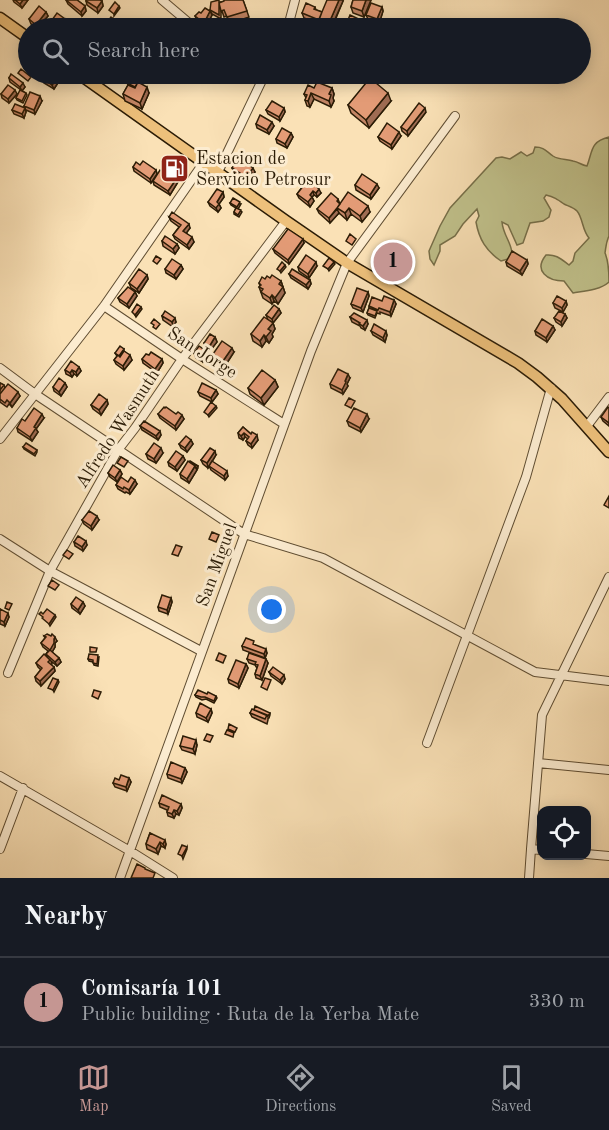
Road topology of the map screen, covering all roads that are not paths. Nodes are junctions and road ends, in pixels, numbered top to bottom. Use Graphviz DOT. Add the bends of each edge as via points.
graph roads {
  1 [pos="162,0"];
  2 [pos="295,0"];
  3 [pos="0,18"];
  4 [pos="183,18"];
  5 [pos="290,18"];
  6 [pos="18,31"];
  7 [pos="93,84"];
  8 [pos="258,84"];
  9 [pos="455,116"];
  10 [pos="204,162"];
  11 [pos="218,172"];
  12 [pos="286,221"];
  13 [pos="347,263"];
  14 [pos="104,306"];
  15 [pos="182,359"];
  16 [pos="0,368"];
  17 [pos="551,388"];
  18 [pos="35,394"];
  19 [pos="609,397"];
  20 [pos="284,424"];
  21 [pos="586,426"];
  22 [pos="0,439"];
  23 [pos="118,450"];
  24 [pos="609,452"];
  25 [pos="244,534"];
  26 [pos="0,539"];
  27 [pos="50,571"];
  28 [pos="609,577"];
  29 [pos="467,636"];
  30 [pos="201,651"];
  31 [pos="8,673"];
  32 [pos="560,675"];
  33 [pos="609,681"];
  34 [pos="427,743"];
  35 [pos="538,764"];
  36 [pos="609,770"];
  37 [pos="0,776"];
  38 [pos="23,788"];
  39 [pos="0,849"];
  40 [pos="531,849"];
  41 [pos="537,850"];
  42 [pos="130,851"];
  43 [pos="591,854"];
  44 [pos="609,856"];
  45 [pos="120,878"];
  46 [pos="173,878"];
  47 [pos="529,878"];
  1 -- 4 [label="street"];
  2 -- 5 [label="street"];
  3 -- 6 [label="main road"];
  7 -- 10 [label="main road"];
  8 -- 11 [label="street"];
  9 -- 13 [label="street, San Miguel"];
  10 -- 11 [label="main road"];
  10 -- 14 [label="street"];
  11 -- 12 [label="main road"];
  12 -- 13 [label="main road"];
  12 -- 15 [label="street, Alfredo Wasmuth"];
  13 -- 17 [label="main road" via="518,363"];
  13 -- 20 [label="street, San Miguel"];
  14 -- 15 [label="street, San Jorge"];
  14 -- 18 [label="street"];
  15 -- 20 [label="street, San Jorge"];
  15 -- 23 [label="street, Alfredo Wasmuth"];
  16 -- 18 [label="street"];
  17 -- 21 [label="main road"];
  17 -- 29 [label="street" via="526,477"];
  18 -- 22 [label="street"];
  18 -- 23 [label="street"];
  19 -- 21 [label="street"];
  20 -- 25 [label="street, San Miguel"];
  21 -- 24 [label="main road"];
  23 -- 25 [label="street"];
  23 -- 27 [label="street, Alfredo Wasmuth"];
  25 -- 29 [label="street" via="323,558"];
  25 -- 30 [label="street, San Miguel"];
  26 -- 27 [label="street"];
  27 -- 30 [label="street"];
  27 -- 31 [label="street, Alfredo Wasmuth"];
  28 -- 32 [label="street"];
  29 -- 32 [label="street" via="535,672"];
  29 -- 34 [label="street"];
  30 -- 42 [label="street, San Miguel"];
  32 -- 33 [label="street"];
  32 -- 35 [label="street" via="542,715"];
  35 -- 36 [label="street"];
  35 -- 40 [label="street"];
  37 -- 38 [label="street"];
  38 -- 39 [label="street"];
  38 -- 42 [label="street"];
  40 -- 41 [label="street"];
  40 -- 47 [label="street"];
  42 -- 45 [label="street, San Miguel"];
  42 -- 46 [label="street"];
  43 -- 44 [label="street"];
}
